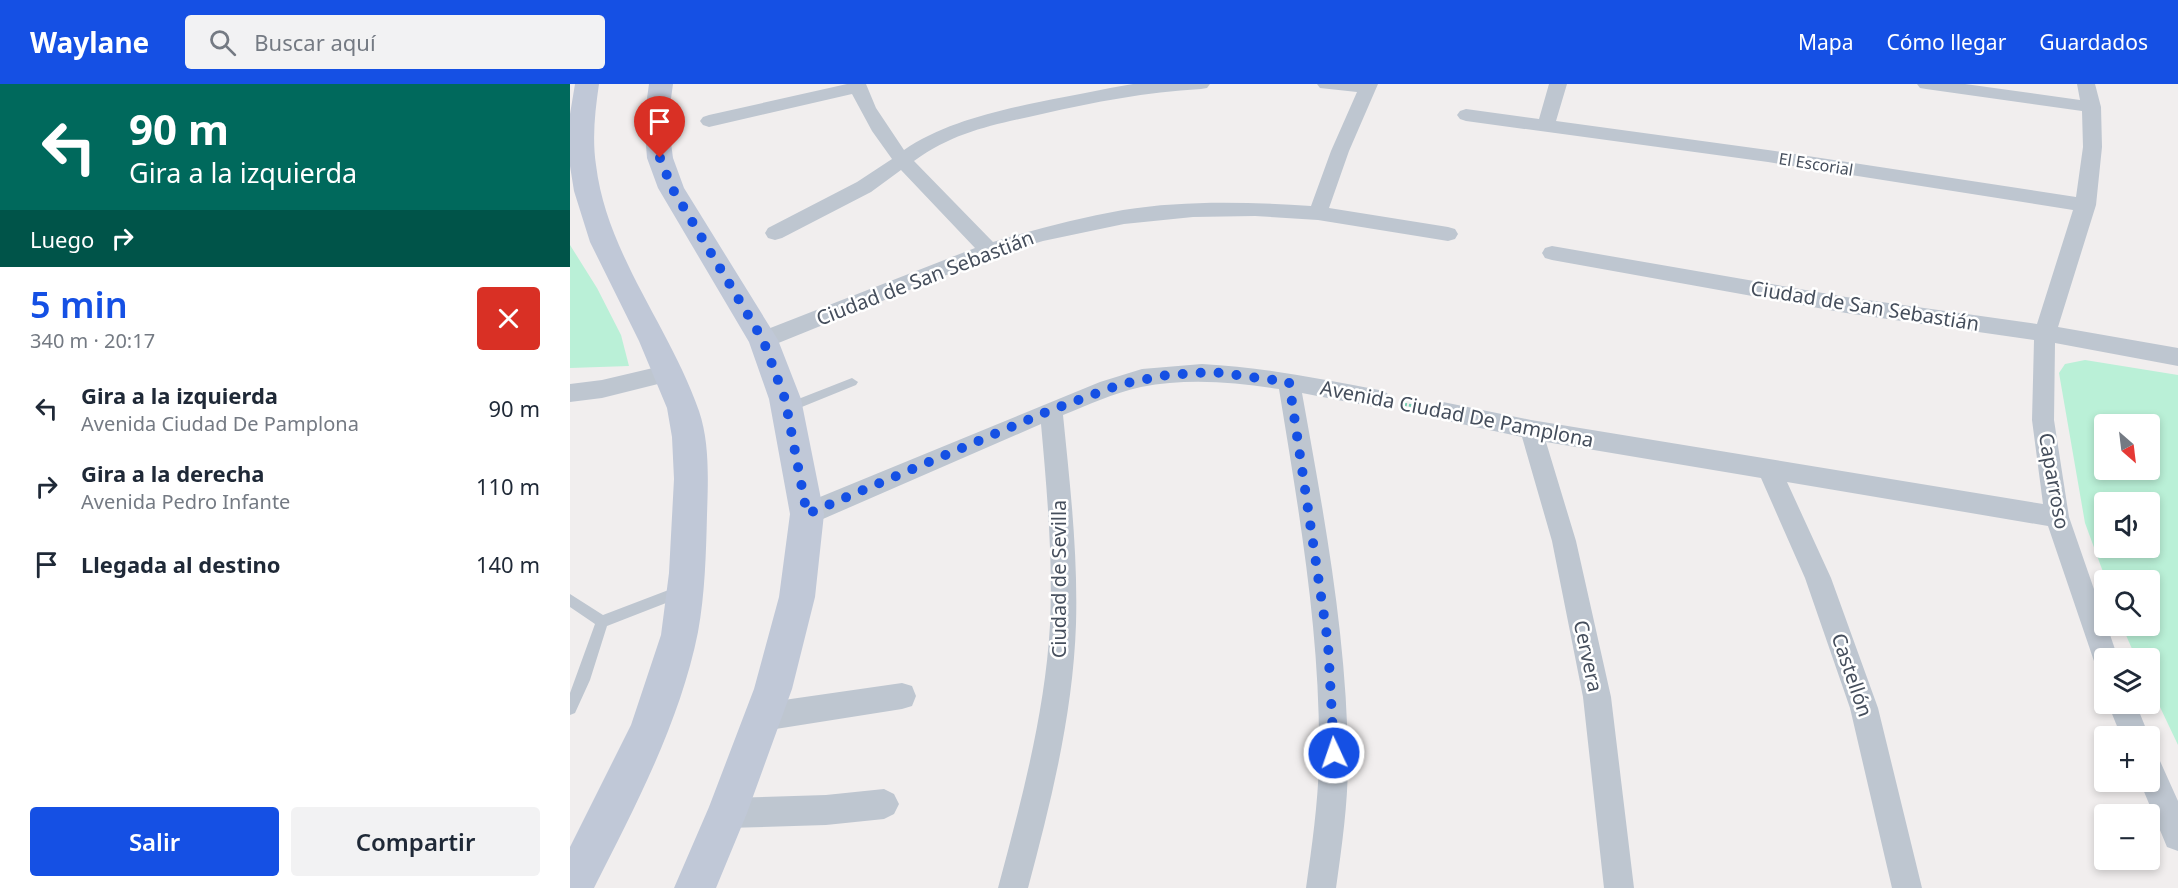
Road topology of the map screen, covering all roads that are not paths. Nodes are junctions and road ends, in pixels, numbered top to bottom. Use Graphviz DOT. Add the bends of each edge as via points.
graph roads {
  1 [pos="587,84"];
  2 [pos="661,84"];
  3 [pos="1201,84"];
  4 [pos="1326,84"];
  5 [pos="1558,84"];
  6 [pos="1926,84"];
  7 [pos="2086,84"];
  8 [pos="1155,85"];
  9 [pos="858,86"];
  10 [pos="1368,86"];
  11 [pos="2092,106"];
  12 [pos="1466,115"];
  13 [pos="709,121"];
  14 [pos="1546,124"];
  15 [pos="904,161"];
  16 [pos="2086,205"];
  17 [pos="1318,213"];
  18 [pos="775,233"];
  19 [pos="1448,234"];
  20 [pos="989,250"];
  21 [pos="1552,253"];
  22 [pos="2045,333"];
  23 [pos="763,340"];
  24 [pos="2178,357"];
  25 [pos="670,373"];
  26 [pos="852,382"];
  27 [pos="1289,382"];
  28 [pos="570,393"];
  29 [pos="1379,399"];
  30 [pos="787,408"];
  31 [pos="1051,410"];
  32 [pos="1443,411"];
  33 [pos="1530,430"];
  34 [pos="1770,471"];
  35 [pos="807,514"];
  36 [pos="2057,517"];
  37 [pos="686,590"];
  38 [pos="570,600"];
  39 [pos="602,622"];
  40 [pos="2102,648"];
  41 [pos="902,696"];
  42 [pos="570,708"];
  43 [pos="763,717"];
  44 [pos="2159,792"];
  45 [pos="884,804"];
  46 [pos="727,813"];
  47 [pos="2178,836"];
  48 [pos="573,879"];
  49 [pos="695,888"];
  50 [pos="1013,888"];
  51 [pos="1321,888"];
  52 [pos="1619,888"];
  53 [pos="1907,888"];
  1 -- 25 [label="main road" via="573,133 574,170 582,204"];
  2 -- 23 [label="main road" via="656,120 660,158 672,188"];
  3 -- 8 [label="street"];
  4 -- 10 [label="street"];
  5 -- 14 [label="street"];
  6 -- 11 [label="street"];
  7 -- 11 [label="street, Caparroso"];
  8 -- 15 [label="street" via="966,126 930,141"];
  9 -- 13 [label="street"];
  9 -- 15 [label="street" via="879,130"];
  10 -- 17 [label="street"];
  11 -- 16 [label="street, Caparroso"];
  12 -- 14 [label="street, El Escorial"];
  14 -- 16 [label="street, El Escorial"];
  15 -- 18 [label="street" via="864,187"];
  15 -- 20 [label="street"];
  16 -- 22 [label="street, Caparroso"];
  17 -- 19 [label="street, Ciudad de San Sebastián"];
  17 -- 20 [label="street, Ciudad de San Sebastián" via="1193,210 1124,217"];
  20 -- 23 [label="street, Ciudad de San Sebastián"];
  21 -- 22 [label="street, Ciudad de San Sebastián" via="1846,305"];
  22 -- 24 [label="street, Ciudad de San Sebastián"];
  22 -- 36 [label="street, Caparroso" via="2043,420"];
  23 -- 30 [label="main road"];
  25 -- 28 [label="street"];
  25 -- 37 [label="main road" via="686,421 693,481"];
  26 -- 30 [label="lane"];
  27 -- 29 [label="street, Avenida Ciudad De Pamplona"];
  27 -- 31 [label="street, Avenida Ciudad De Pamplona" via="1213,372 1167,375 1122,384"];
  27 -- 51 [label="street" via="1328,643 1334,753"];
  30 -- 35 [label="main road"];
  31 -- 35 [label="street, Avenida Ciudad De Pamplona"];
  31 -- 50 [label="street, Ciudad de Sevilla" via="1062,515 1063,625 1053,715"];
  32 -- 33 [label="street, Avenida Ciudad De Pamplona"];
  33 -- 34 [label="street, Avenida Ciudad De Pamplona"];
  33 -- 52 [label="street, Cervera" via="1564,541 1597,697"];
  34 -- 36 [label="street, Avenida Ciudad De Pamplona"];
  34 -- 53 [label="street, Castellón" via="1818,578 1864,708"];
  35 -- 43 [label="main road" via="797,597"];
  36 -- 40 [label="street, Caparroso"];
  37 -- 39 [label="lane"];
  37 -- 48 [label="main road" via="679,634 652,719 618,797"];
  38 -- 39 [label="lane"];
  39 -- 42 [label="lane"];
  41 -- 43 [label="street"];
  43 -- 46 [label="main road"];
  44 -- 47 [label="street"];
  45 -- 46 [label="street"];
  46 -- 49 [label="main road"];
}
